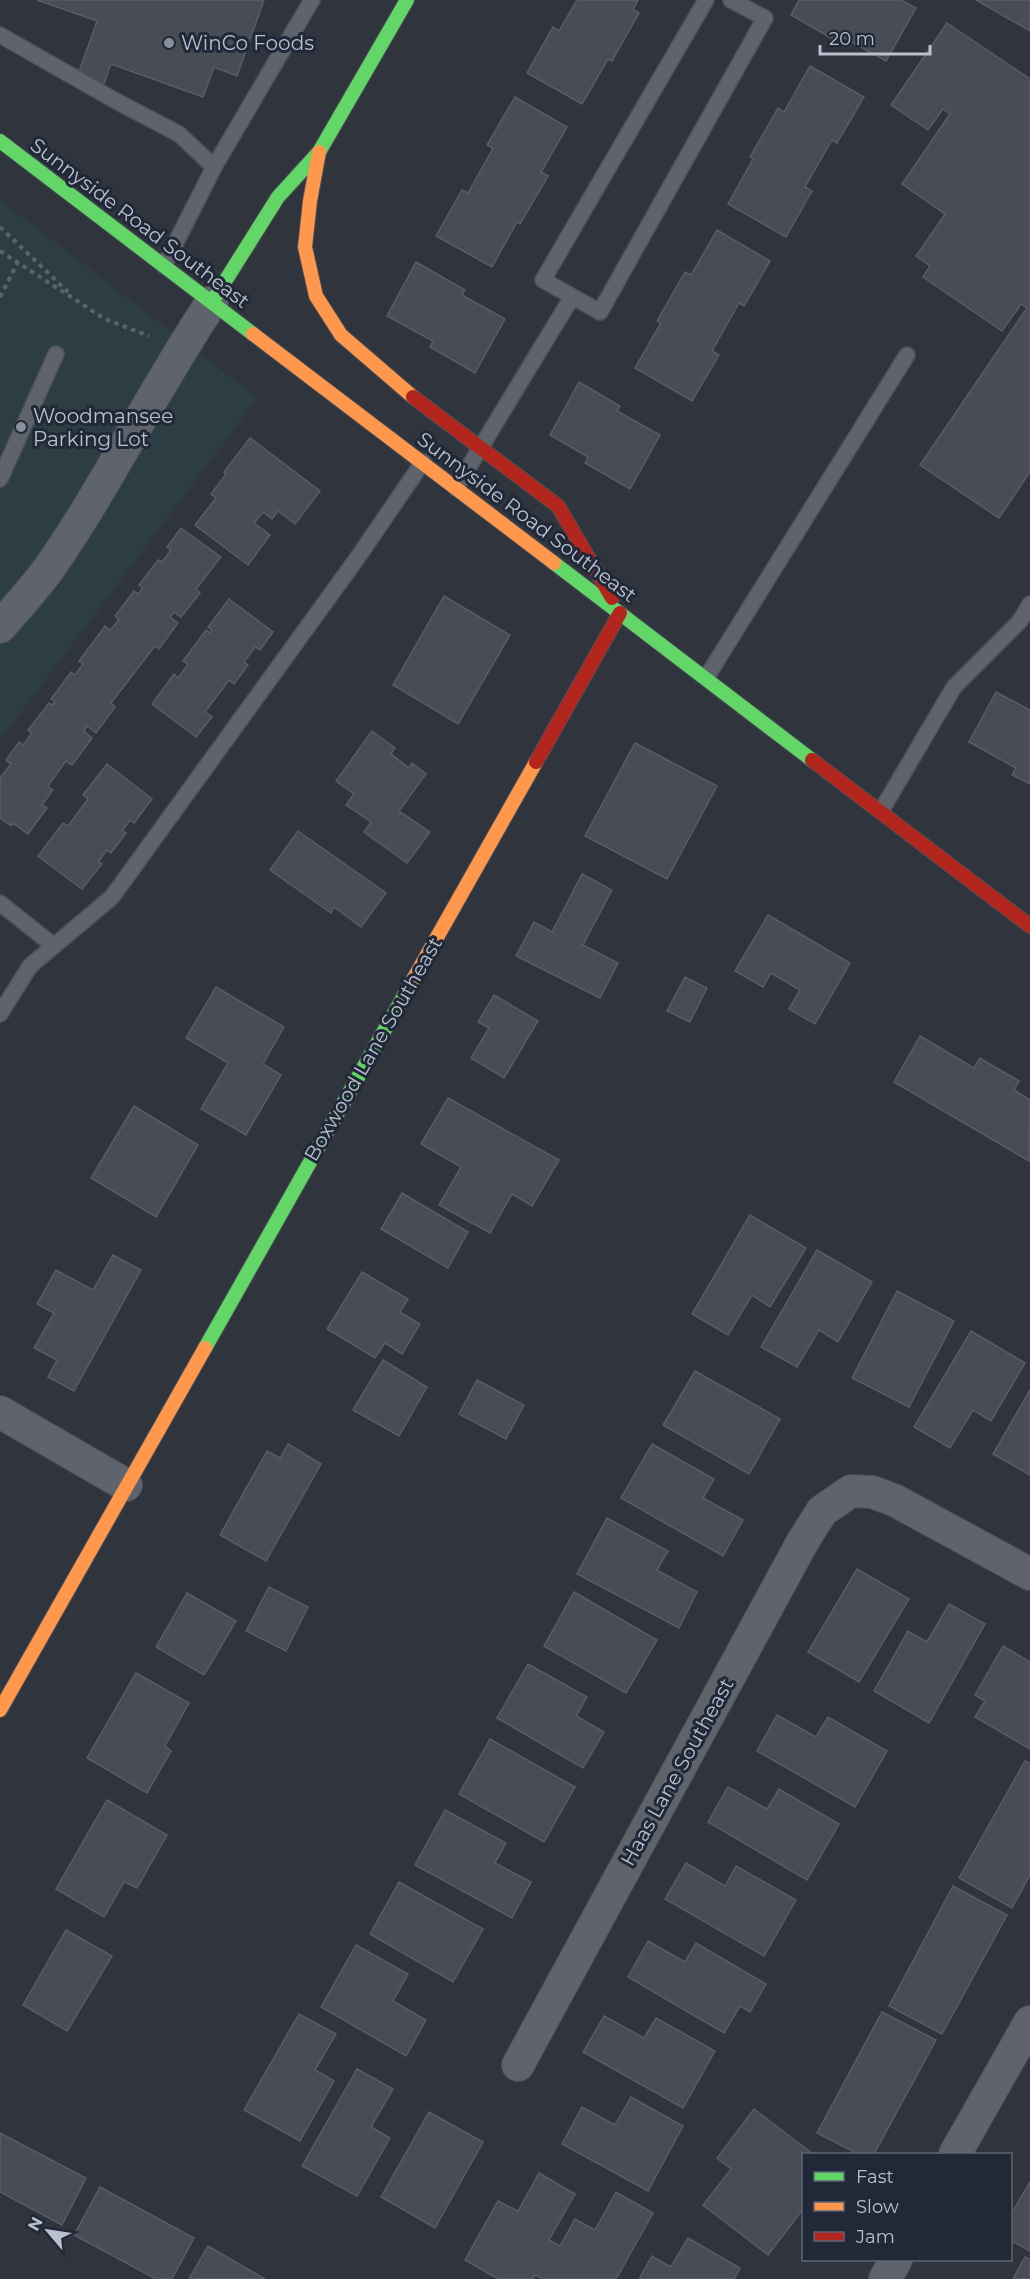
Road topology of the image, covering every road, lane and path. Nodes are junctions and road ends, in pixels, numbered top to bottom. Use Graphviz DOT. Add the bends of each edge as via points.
graph roads {
  1 [pos="312,0"];
  2 [pos="407,0"];
  3 [pos="705,0"];
  4 [pos="730,0"];
  5 [pos="0,35"];
  6 [pos="0,141"];
  7 [pos="319,152"];
  8 [pos="214,167"];
  9 [pos="0,227"];
  10 [pos="0,251"];
  11 [pos="18,262"];
  12 [pos="164,266"];
  13 [pos="0,297"];
  14 [pos="572,297"];
  15 [pos="75,299"];
  16 [pos="212,302"];
  17 [pos="178,352"];
  18 [pos="56,354"];
  19 [pos="907,355"];
  20 [pos="481,448"];
  21 [pos="423,462"];
  22 [pos="0,480"];
  23 [pos="456,488"];
  24 [pos="1030,604"];
  25 [pos="620,612"];
  26 [pos="0,627"];
  27 [pos="706,678"];
  28 [pos="881,811"];
  29 [pos="0,903"];
  30 [pos="1030,926"];
  31 [pos="54,946"];
  32 [pos="0,1014"];
  33 [pos="0,1412"];
  34 [pos="126,1485"];
  35 [pos="1030,1574"];
  36 [pos="0,1710"];
  37 [pos="1030,2022"];
  38 [pos="518,2065"];
  39 [pos="956,2153"];
  40 [pos="895,2261"];
  41 [pos="885,2279"];
  1 -- 8 [label="lane"];
  2 -- 7 [label="main road"];
  3 -- 14 [label="lane" via="543,280"];
  4 -- 14 [label="lane" via="765,18 600,312"];
  5 -- 8 [label="lane" via="179,134"];
  6 -- 12 [label="main road, Sunnyside Road Southeast"];
  7 -- 16 [label="main road" via="278,197"];
  7 -- 20 [label="main road" via="305,247 316,296 341,335 365,358"];
  8 -- 12 [label="lane"];
  9 -- 15 [label="path"];
  10 -- 11 [label="path"];
  11 -- 13 [label="path"];
  11 -- 15 [label="path"];
  12 -- 16 [label="main road, Sunnyside Road Southeast"];
  14 -- 20 [label="lane"];
  15 -- 17 [label="path" via="105,318"];
  16 -- 17 [label="street"];
  16 -- 21 [label="main road, Sunnyside Road Southeast"];
  17 -- 26 [label="street" via="85,514 49,569"];
  18 -- 22 [label="lane"];
  19 -- 27 [label="lane"];
  20 -- 23 [label="lane"];
  20 -- 25 [label="main road" via="558,506"];
  21 -- 23 [label="main road, Sunnyside Road Southeast"];
  21 -- 31 [label="lane" via="112,897"];
  23 -- 25 [label="main road, Sunnyside Road Southeast"];
  24 -- 28 [label="lane" via="1020,621 954,687"];
  25 -- 27 [label="main road, Sunnyside Road Southeast"];
  25 -- 34 [label="main road, Boxwood Lane Southeast"];
  27 -- 28 [label="main road, Sunnyside Road Southeast"];
  28 -- 30 [label="main road, Sunnyside Road Southeast"];
  29 -- 31 [label="lane"];
  31 -- 32 [label="lane" via="30,966"];
  33 -- 34 [label="street"];
  34 -- 36 [label="main road, Boxwood Lane Southeast"];
  35 -- 38 [label="street, Haas Lane Southeast" via="872,1491 851,1491 822,1511"];
  37 -- 39 [label="street"];
  40 -- 41 [label="street"];
}
